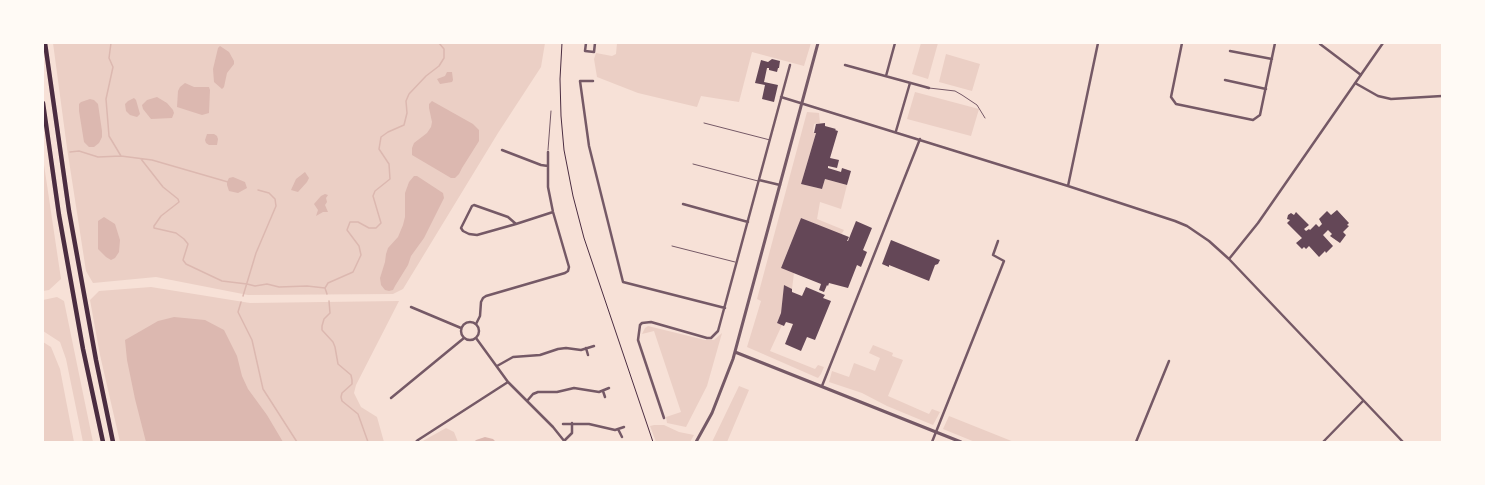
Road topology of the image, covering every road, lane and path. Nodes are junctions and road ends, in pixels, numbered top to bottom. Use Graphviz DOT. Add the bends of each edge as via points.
graph roads {
  1 [pos="45,43"];
  2 [pos="562,43"];
  3 [pos="586,43"];
  4 [pos="596,43"];
  5 [pos="818,43"];
  6 [pos="895,43"];
  7 [pos="1098,43"];
  8 [pos="1182,43"];
  9 [pos="1275,43"];
  10 [pos="1383,43"];
  11 [pos="1320,44"];
  12 [pos="1230,51"];
  13 [pos="1272,59"];
  14 [pos="790,65"];
  15 [pos="845,65"];
  16 [pos="1361,75"];
  17 [pos="886,76"];
  18 [pos="1224,80"];
  19 [pos="594,81"];
  20 [pos="910,83"];
  21 [pos="1355,83"];
  22 [pos="929,88"];
  23 [pos="1266,89"];
  24 [pos="1442,96"];
  25 [pos="781,97"];
  26 [pos="43,103"];
  27 [pos="802,103"];
  28 [pos="551,111"];
  29 [pos="985,118"];
  30 [pos="704,123"];
  31 [pos="896,131"];
  32 [pos="920,139"];
  33 [pos="770,140"];
  34 [pos="502,150"];
  35 [pos="548,152"];
  36 [pos="693,164"];
  37 [pos="548,166"];
  38 [pos="759,180"];
  39 [pos="780,185"];
  40 [pos="1068,186"];
  41 [pos="683,204"];
  42 [pos="553,212"];
  43 [pos="748,222"];
  44 [pos="516,224"];
  45 [pos="998,241"];
  46 [pos="672,246"];
  47 [pos="1229,259"];
  48 [pos="737,263"];
  49 [pos="411,307"];
  50 [pos="724,308"];
  51 [pos="476,324"];
  52 [pos="461,328"];
  53 [pos="464,338"];
  54 [pos="476,338"];
  55 [pos="594,346"];
  56 [pos="586,348"];
  57 [pos="735,352"];
  58 [pos="588,355"];
  59 [pos="1169,361"];
  60 [pos="496,366"];
  61 [pos="508,382"];
  62 [pos="822,386"];
  63 [pos="609,388"];
  64 [pos="603,390"];
  65 [pos="606,397"];
  66 [pos="391,398"];
  67 [pos="1363,400"];
  68 [pos="527,401"];
  69 [pos="664,418"];
  70 [pos="572,423"];
  71 [pos="564,424"];
  72 [pos="624,427"];
  73 [pos="618,429"];
  74 [pos="936,432"];
  75 [pos="622,438"];
  76 [pos="113,440"];
  77 [pos="103,442"];
  78 [pos="416,442"];
  79 [pos="565,442"];
  80 [pos="653,442"];
  81 [pos="696,442"];
  82 [pos="932,442"];
  83 [pos="961,442"];
  84 [pos="1136,442"];
  85 [pos="1323,442"];
  86 [pos="1403,442"];
  1 -- 76 [label="highway" via="69,211"];
  2 -- 80 [label="path" via="561,116 564,150 573,196 584,238"];
  3 -- 4 [label="street" via="585,51 594,52"];
  5 -- 27 [label="street"];
  6 -- 17 [label="street"];
  7 -- 40 [label="street"];
  8 -- 23 [label="street" via="1170,97 1176,104 1253,120 1260,115"];
  9 -- 13 [label="street"];
  10 -- 16 [label="street"];
  11 -- 16 [label="street"];
  12 -- 13 [label="street"];
  13 -- 23 [label="street"];
  14 -- 25 [label="street"];
  15 -- 17 [label="street"];
  16 -- 21 [label="street"];
  17 -- 20 [label="street"];
  18 -- 23 [label="street"];
  19 -- 50 [label="street" via="580,81 589,146 623,282"];
  20 -- 22 [label="street"];
  20 -- 31 [label="street"];
  21 -- 24 [label="street" via="1378,96 1391,99"];
  21 -- 47 [label="street" via="1258,222"];
  22 -- 29 [label="lane" via="955,91 977,105"];
  25 -- 27 [label="street"];
  25 -- 33 [label="street"];
  26 -- 77 [label="highway" via="60,223"];
  27 -- 31 [label="street"];
  27 -- 39 [label="street"];
  28 -- 35 [label="lane"];
  30 -- 33 [label="lane"];
  31 -- 32 [label="street"];
  32 -- 40 [label="street"];
  32 -- 62 [label="street"];
  33 -- 38 [label="street"];
  34 -- 37 [label="street"];
  35 -- 37 [label="street"];
  36 -- 38 [label="lane"];
  37 -- 42 [label="street" via="548,187"];
  38 -- 39 [label="street"];
  38 -- 43 [label="street"];
  39 -- 57 [label="street"];
  40 -- 47 [label="street" via="1187,226"];
  41 -- 43 [label="street"];
  42 -- 44 [label="street"];
  42 -- 51 [label="street" via="568,271 486,296 483,298"];
  43 -- 48 [label="street"];
  44 -- 44 [label="street" via="477,235 469,234 461,228 474,205 508,217"];
  45 -- 74 [label="street" via="993,255 1004,261"];
  46 -- 48 [label="lane"];
  47 -- 67 [label="street"];
  48 -- 50 [label="street"];
  49 -- 52 [label="street"];
  50 -- 69 [label="street" via="718,331 711,338 650,322 640,325 638,340"];
  51 -- 52 [label="street" via="467,322"];
  51 -- 54 [label="street" via="479,331"];
  52 -- 53 [label="street"];
  53 -- 54 [label="street"];
  53 -- 66 [label="street"];
  54 -- 60 [label="street"];
  55 -- 56 [label="street"];
  56 -- 58 [label="street"];
  56 -- 60 [label="street" via="562,349 540,355 520,355"];
  57 -- 62 [label="street"];
  57 -- 81 [label="street" via="712,413"];
  59 -- 84 [label="street"];
  60 -- 61 [label="street"];
  61 -- 68 [label="street"];
  61 -- 78 [label="street"];
  62 -- 74 [label="street"];
  63 -- 64 [label="street"];
  64 -- 65 [label="street"];
  64 -- 68 [label="street" via="599,392 574,388 557,392 545,391 534,394"];
  67 -- 85 [label="street"];
  67 -- 86 [label="street"];
  68 -- 79 [label="street"];
  70 -- 71 [label="street"];
  70 -- 73 [label="street"];
  70 -- 79 [label="street" via="572,433"];
  72 -- 73 [label="street"];
  73 -- 75 [label="street"];
  74 -- 82 [label="street"];
  74 -- 83 [label="street"];
}
